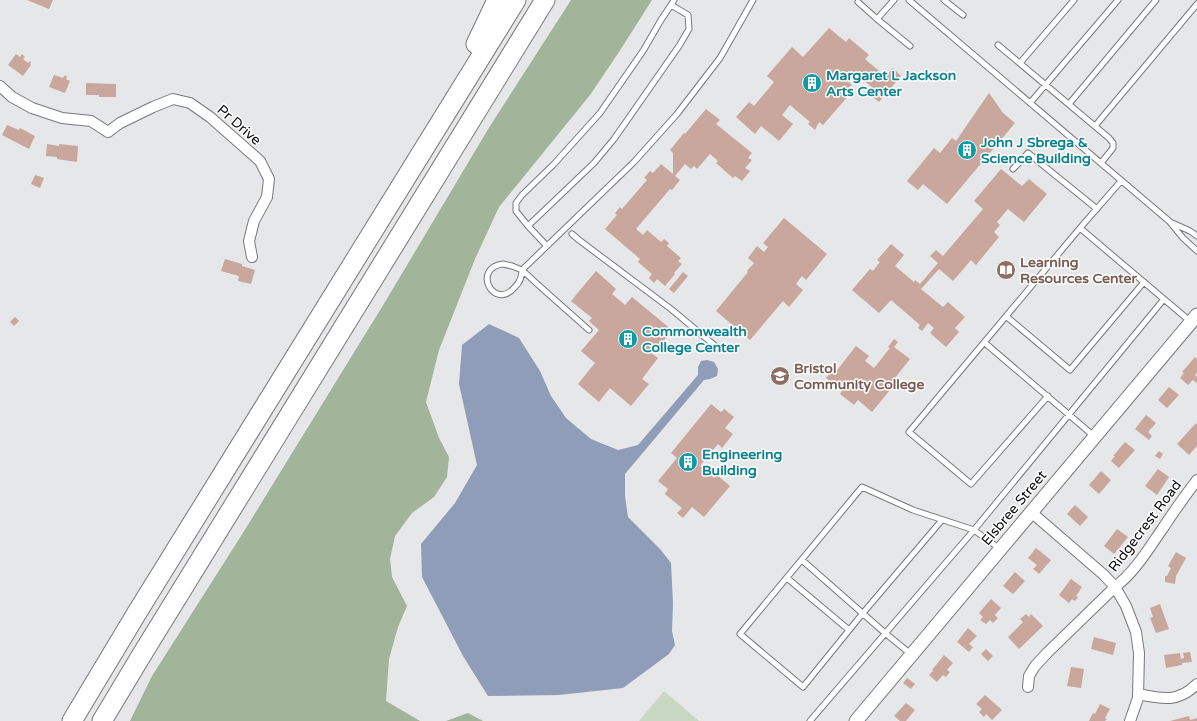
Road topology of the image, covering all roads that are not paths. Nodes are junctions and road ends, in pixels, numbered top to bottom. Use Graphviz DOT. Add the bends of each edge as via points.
graph roads {
  1 [pos="497,0"];
  2 [pos="516,0"];
  3 [pos="545,0"];
  4 [pos="674,0"];
  5 [pos="752,0"];
  6 [pos="894,0"];
  7 [pos="909,0"];
  8 [pos="944,0"];
  9 [pos="1074,0"];
  10 [pos="1118,0"];
  11 [pos="1156,0"];
  12 [pos="858,2"];
  13 [pos="1197,4"];
  14 [pos="671,6"];
  15 [pos="963,15"];
  16 [pos="877,19"];
  17 [pos="998,45"];
  18 [pos="910,46"];
  19 [pos="1020,63"];
  20 [pos="0,86"];
  21 [pos="1046,86"];
  22 [pos="1030,103"];
  23 [pos="1069,104"];
  24 [pos="1094,126"];
  25 [pos="416,161"];
  26 [pos="1101,163"];
  27 [pos="1013,169"];
  28 [pos="1121,181"];
  29 [pos="1097,209"];
  30 [pos="1170,221"];
  31 [pos="529,225"];
  32 [pos="1080,228"];
  33 [pos="572,234"];
  34 [pos="1197,236"];
  35 [pos="547,246"];
  36 [pos="1197,251"];
  37 [pos="252,257"];
  38 [pos="522,270"];
  39 [pos="1144,282"];
  40 [pos="1164,299"];
  41 [pos="1007,317"];
  42 [pos="1194,319"];
  43 [pos="589,330"];
  44 [pos="985,343"];
  45 [pos="719,349"];
  46 [pos="1048,396"];
  47 [pos="1069,414"];
  48 [pos="1095,437"];
  49 [pos="1197,480"];
  50 [pos="1031,512"];
  51 [pos="942,520"];
  52 [pos="974,530"];
  53 [pos="1000,549"];
  54 [pos="802,560"];
  55 [pos="787,578"];
  56 [pos="1115,587"];
  57 [pos="863,613"];
  58 [pos="849,630"];
  59 [pos="885,633"];
  60 [pos="912,654"];
  61 [pos="1197,684"];
  62 [pos="1028,687"];
  63 [pos="1138,694"];
  64 [pos="72,721"];
  65 [pos="102,721"];
  66 [pos="810,721"];
  67 [pos="856,721"];
  68 [pos="1130,721"];
  1 -- 25 [label="highway"];
  2 -- 25 [label="highway"];
  3 -- 65 [label="highway"];
  4 -- 14 [label="lane"];
  5 -- 35 [label="lane" via="720,58 677,114 634,162"];
  6 -- 16 [label="lane"];
  7 -- 22 [label="lane"];
  8 -- 15 [label="lane"];
  9 -- 19 [label="lane"];
  10 -- 21 [label="lane"];
  11 -- 23 [label="lane"];
  12 -- 16 [label="lane"];
  13 -- 24 [label="lane"];
  14 -- 31 [label="lane" via="600,113 516,203 516,211"];
  14 -- 31 [label="lane" via="688,15 690,29 680,46 599,157"];
  16 -- 18 [label="lane"];
  17 -- 19 [label="lane"];
  19 -- 21 [label="lane"];
  20 -- 37 [label="street, Pr Drive" via="12,97 32,108 62,118 92,121 108,132 127,120 173,99 190,103 260,161 269,179 266,197 254,221 249,241"];
  21 -- 22 [label="lane"];
  21 -- 23 [label="lane"];
  22 -- 26 [label="lane"];
  23 -- 24 [label="lane"];
  24 -- 26 [label="lane" via="1113,143 1113,148"];
  25 -- 64 [label="highway"];
  26 -- 28 [label="lane"];
  27 -- 29 [label="lane" via="1028,153"];
  28 -- 29 [label="lane"];
  28 -- 30 [label="lane"];
  29 -- 32 [label="lane"];
  30 -- 34 [label="lane"];
  30 -- 36 [label="lane"];
  31 -- 35 [label="lane"];
  32 -- 39 [label="lane"];
  32 -- 41 [label="lane"];
  33 -- 45 [label="lane"];
  35 -- 38 [label="lane"];
  38 -- 38 [label="lane" via="520,280 508,293 497,294 488,286 490,272 495,266 512,266"];
  38 -- 43 [label="lane"];
  39 -- 40 [label="lane"];
  39 -- 41 [label="lane" via="1070,370"];
  40 -- 42 [label="lane"];
  40 -- 47 [label="lane"];
  41 -- 44 [label="lane"];
  42 -- 48 [label="street, Elsbree Street"];
  44 -- 46 [label="lane"];
  44 -- 46 [label="lane" via="909,432 925,446 971,484"];
  46 -- 47 [label="lane"];
  47 -- 48 [label="lane"];
  47 -- 52 [label="lane"];
  48 -- 50 [label="street, Elsbree Street"];
  49 -- 56 [label="street, Ridgecrest Road" via="1135,567 1124,581"];
  50 -- 53 [label="street, Elsbree Street"];
  50 -- 56 [label="street" via="1094,565"];
  51 -- 52 [label="lane"];
  51 -- 54 [label="lane" via="862,487"];
  51 -- 57 [label="lane"];
  52 -- 53 [label="lane"];
  52 -- 59 [label="lane"];
  53 -- 60 [label="street, Elsbree Street"];
  54 -- 55 [label="lane"];
  54 -- 57 [label="lane"];
  55 -- 58 [label="lane"];
  55 -- 58 [label="lane" via="740,634 803,687"];
  56 -- 62 [label="street, Ridgecrest Road" via="1035,666 1029,676"];
  56 -- 63 [label="street" via="1136,632 1139,653"];
  57 -- 58 [label="lane"];
  57 -- 59 [label="lane"];
  59 -- 60 [label="lane"];
  59 -- 66 [label="lane"];
  60 -- 67 [label="street, Elsbree Street"];
  61 -- 63 [label="street" via="1177,697 1158,698"];
  63 -- 68 [label="street"];
}
